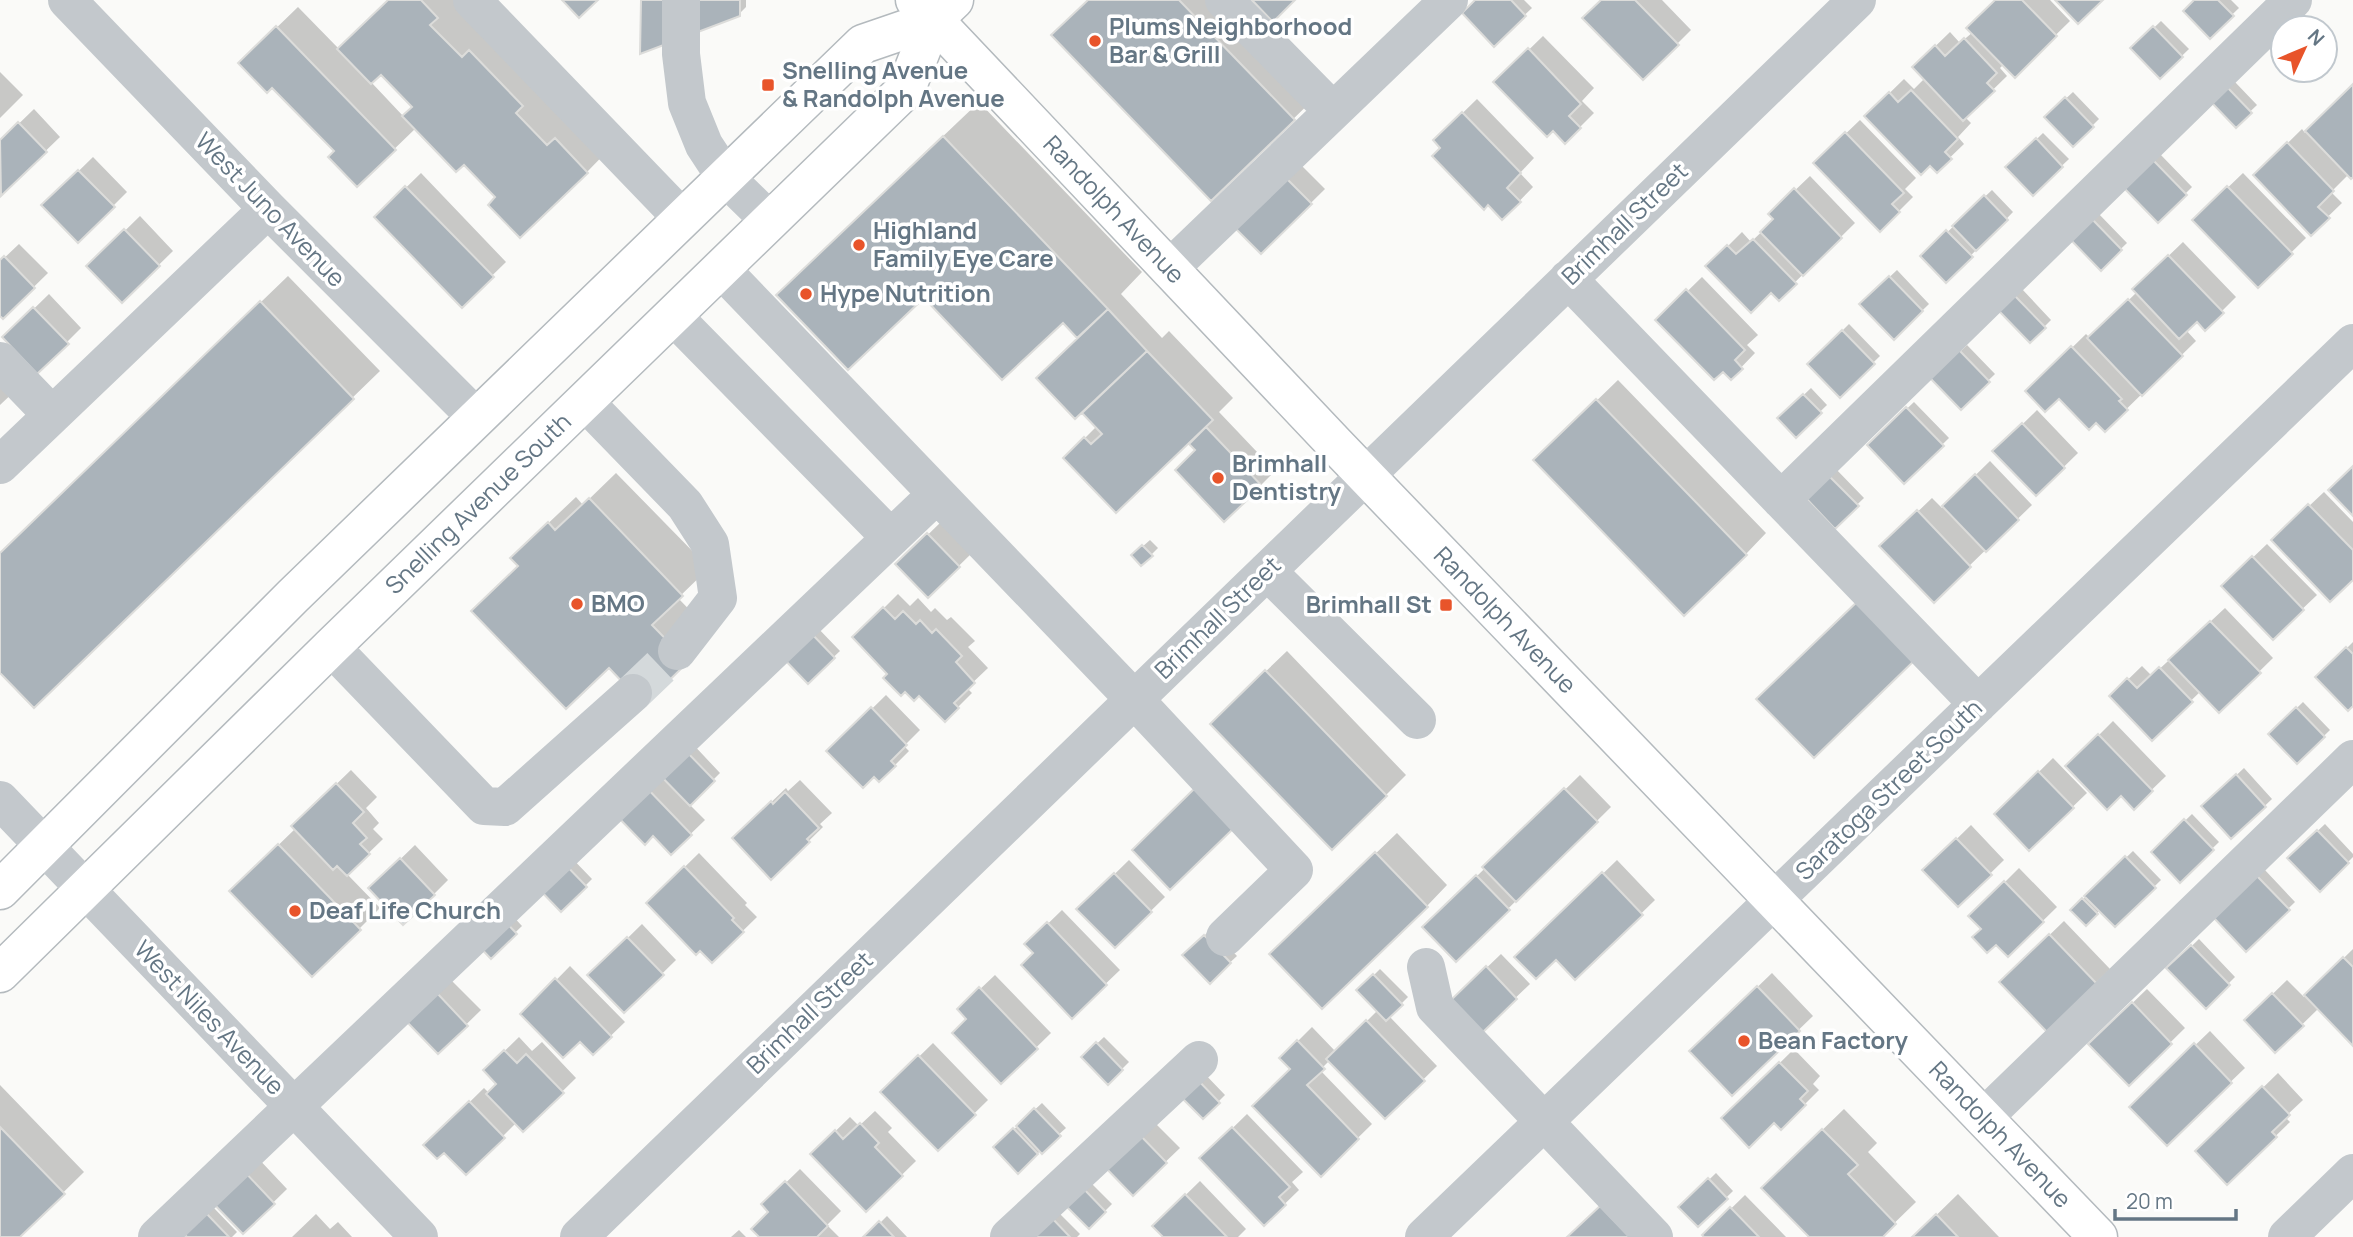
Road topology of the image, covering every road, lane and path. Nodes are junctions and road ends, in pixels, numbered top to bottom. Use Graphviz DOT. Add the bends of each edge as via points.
graph roads {
  1 [pos="67,0"];
  2 [pos="472,0"];
  3 [pos="681,0"];
  4 [pos="1224,0"];
  5 [pos="1449,0"];
  6 [pos="1857,0"];
  7 [pos="2292,0"];
  8 [pos="934,7"];
  9 [pos="1333,111"];
  10 [pos="725,177"];
  11 [pos="268,209"];
  12 [pos="682,218"];
  13 [pos="769,221"];
  14 [pos="721,269"];
  15 [pos="1169,269"];
  16 [pos="1568,279"];
  17 [pos="673,316"];
  18 [pos="2353,343"];
  19 [pos="0,361"];
  20 [pos="585,402"];
  21 [pos="52,415"];
  22 [pos="476,417"];
  23 [pos="0,465"];
  24 [pos="1365,475"];
  25 [pos="936,495"];
  26 [pos="1781,500"];
  27 [pos="891,538"];
  28 [pos="1267,571"];
  29 [pos="331,648"];
  30 [pos="677,651"];
  31 [pos="633,693"];
  32 [pos="1134,699"];
  33 [pos="1978,704"];
  34 [pos="1418,720"];
  35 [pos="2353,759"];
  36 [pos="0,800"];
  37 [pos="45,846"];
  38 [pos="85,888"];
  39 [pos="0,890"];
  40 [pos="1775,900"];
  41 [pos="1225,937"];
  42 [pos="1426,967"];
  43 [pos="0,973"];
  44 [pos="1199,1060"];
  45 [pos="293,1106"];
  46 [pos="1983,1118"];
  47 [pos="1543,1122"];
  48 [pos="2353,1173"];
  49 [pos="158,1237"];
  50 [pos="419,1237"];
  51 [pos="579,1237"];
  52 [pos="1009,1237"];
  53 [pos="1424,1237"];
  54 [pos="1654,1237"];
  55 [pos="2098,1237"];
  56 [pos="2287,1237"];
  1 -- 11 [label="street, West Juno Avenue"];
  2 -- 12 [label="street"];
  3 -- 10 [label="street" via="687,103 704,145"];
  4 -- 9 [label="street"];
  5 -- 9 [label="street"];
  6 -- 16 [label="street, Brimhall Street"];
  7 -- 26 [label="street"];
  8 -- 10 [label="main road" via="863,44"];
  8 -- 13 [label="main road, Snelling Avenue South" via="906,89"];
  8 -- 15 [label="main road, Randolph Avenue"];
  9 -- 15 [label="street"];
  10 -- 12 [label="main road"];
  10 -- 13 [label="street"];
  11 -- 21 [label="street"];
  11 -- 22 [label="street, West Juno Avenue"];
  12 -- 22 [label="main road"];
  13 -- 14 [label="main road, Snelling Avenue South"];
  14 -- 17 [label="main road, Snelling Avenue South"];
  14 -- 25 [label="street"];
  15 -- 24 [label="main road, Randolph Avenue"];
  16 -- 24 [label="street, Brimhall Street"];
  16 -- 26 [label="street"];
  17 -- 20 [label="main road, Snelling Avenue South"];
  17 -- 27 [label="street"];
  18 -- 33 [label="street, Saratoga Street South"];
  19 -- 21 [label="street"];
  20 -- 29 [label="main road, Snelling Avenue South"];
  20 -- 30 [label="street" via="685,505 710,544 718,598"];
  21 -- 23 [label="street"];
  22 -- 37 [label="main road"];
  24 -- 28 [label="street, Brimhall Street"];
  24 -- 40 [label="main road, Randolph Avenue"];
  25 -- 27 [label="street"];
  25 -- 32 [label="street"];
  26 -- 33 [label="street"];
  27 -- 45 [label="street"];
  28 -- 32 [label="street, Brimhall Street"];
  28 -- 34 [label="street"];
  29 -- 31 [label="street" via="484,806 505,807"];
  29 -- 38 [label="main road, Snelling Avenue South"];
  32 -- 41 [label="street" via="1294,870"];
  32 -- 51 [label="street, Brimhall Street"];
  33 -- 40 [label="street, Saratoga Street South"];
  35 -- 46 [label="street"];
  36 -- 37 [label="street, West Niles Avenue"];
  37 -- 38 [label="street, West Niles Avenue"];
  37 -- 39 [label="main road"];
  38 -- 43 [label="main road, Snelling Avenue South"];
  38 -- 45 [label="street, West Niles Avenue"];
  40 -- 46 [label="main road, Randolph Avenue"];
  40 -- 47 [label="street, Saratoga Street South"];
  42 -- 47 [label="street" via="1435,1007"];
  44 -- 52 [label="street"];
  45 -- 49 [label="street"];
  45 -- 50 [label="street, West Niles Avenue"];
  46 -- 55 [label="main road, Randolph Avenue"];
  47 -- 53 [label="street, Saratoga Street South"];
  47 -- 54 [label="street"];
  48 -- 56 [label="street"];
}
